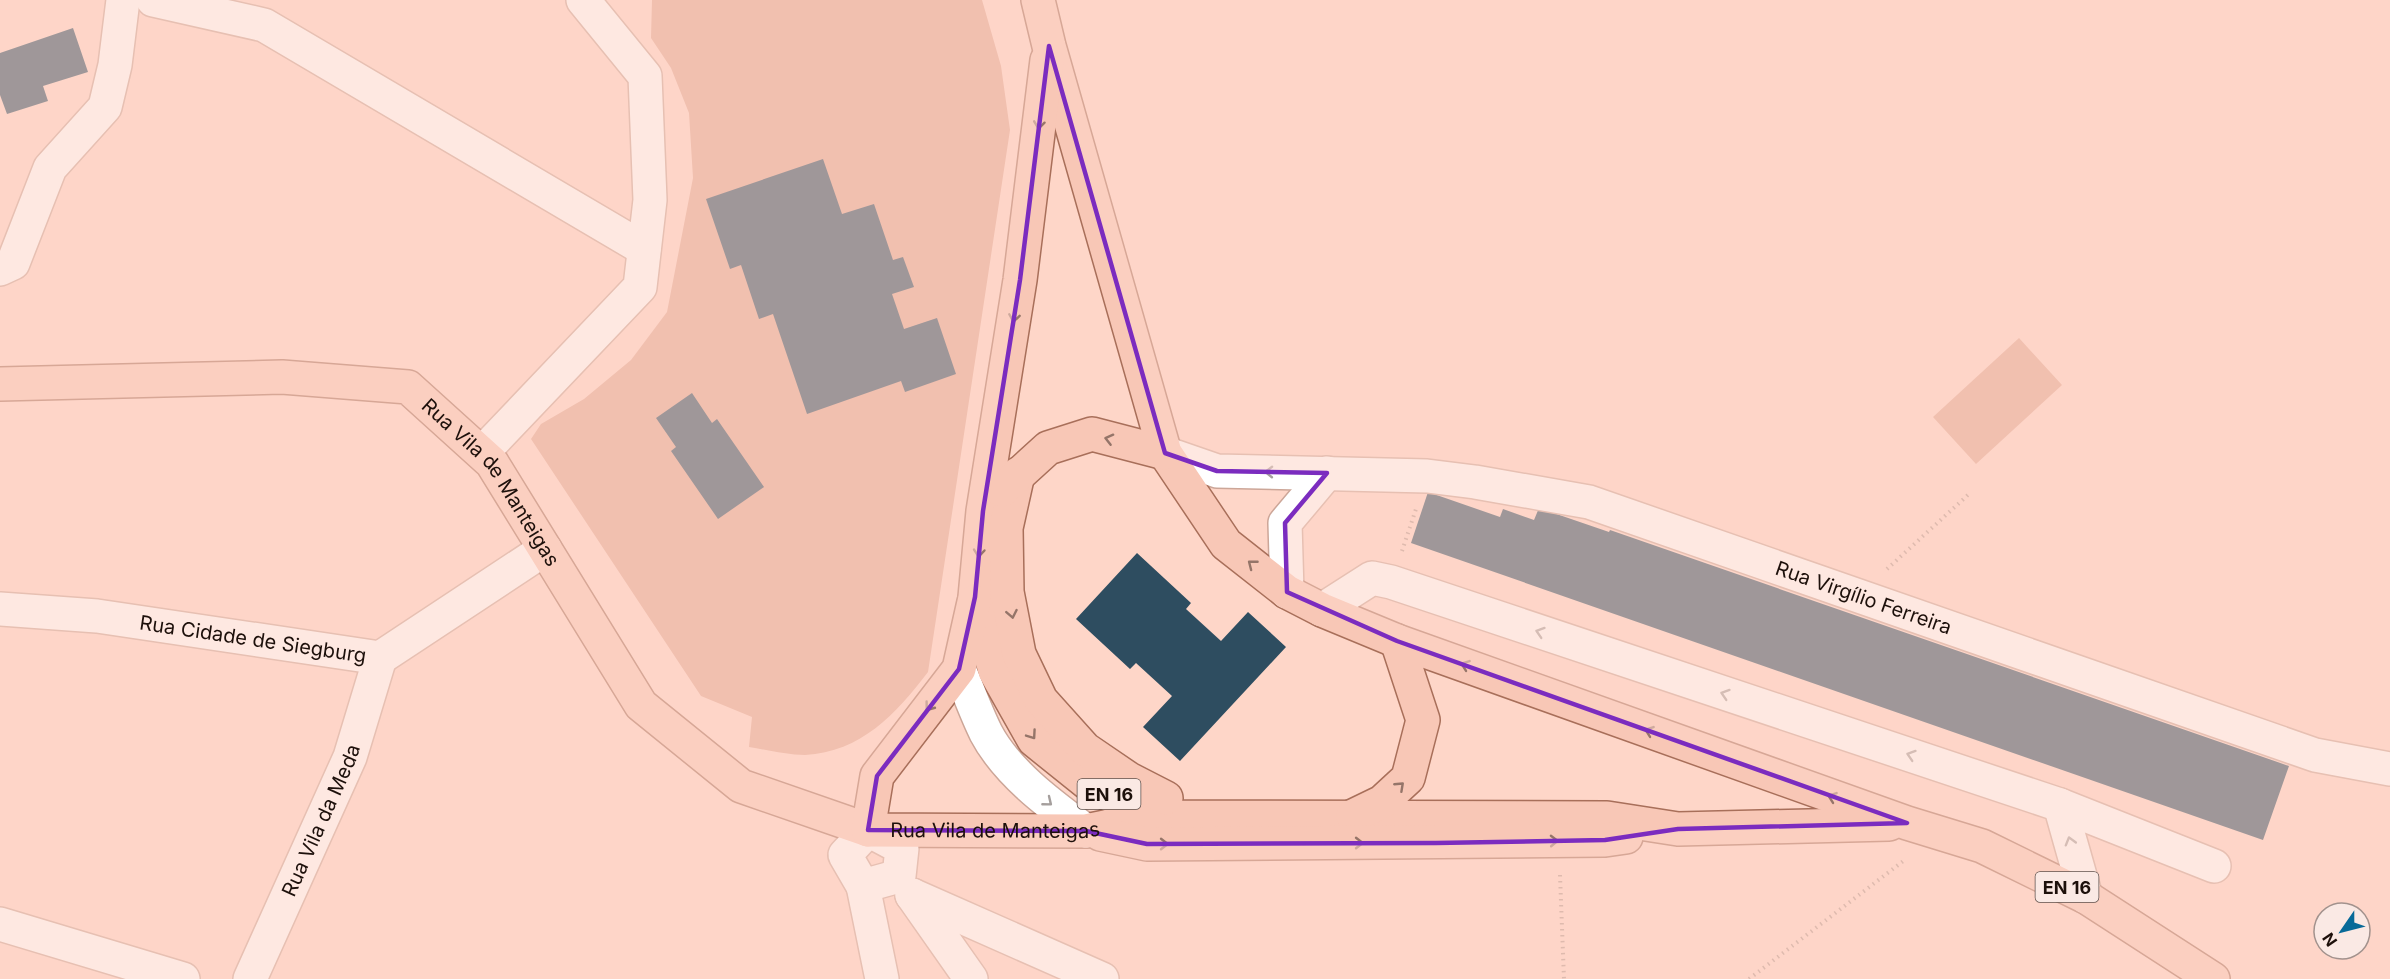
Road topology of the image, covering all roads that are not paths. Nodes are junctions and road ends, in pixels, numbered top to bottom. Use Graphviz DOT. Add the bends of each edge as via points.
graph roads {
  1 [pos="123,0"];
  2 [pos="153,0"];
  3 [pos="583,0"];
  4 [pos="1038,0"];
  5 [pos="1049,46"];
  6 [pos="644,249"];
  7 [pos="0,269"];
  8 [pos="0,384"];
  9 [pos="482,453"];
  10 [pos="1165,453"];
  11 [pos="1327,473"];
  12 [pos="1018,474"];
  13 [pos="983,511"];
  14 [pos="545,549"];
  15 [pos="1287,592"];
  16 [pos="975,597"];
  17 [pos="0,609"];
  18 [pos="1322,610"];
  19 [pos="1397,641"];
  20 [pos="380,658"];
  21 [pos="959,669"];
  22 [pos="2390,769"];
  23 [pos="2060,805"];
  24 [pos="1154,817"];
  25 [pos="1204,817"];
  26 [pos="1352,817"];
  27 [pos="1907,824"];
  28 [pos="1678,829"];
  29 [pos="868,830"];
  30 [pos="1086,831"];
  31 [pos="2214,866"];
  32 [pos="863,886"];
  33 [pos="905,886"];
  34 [pos="2086,897"];
  35 [pos="0,924"];
  36 [pos="183,979"];
  37 [pos="250,979"];
  38 [pos="882,979"];
  39 [pos="971,979"];
  40 [pos="1102,979"];
  41 [pos="2213,979"];
  1 -- 7 [label="street" via="105,108 50,168 14,263"];
  2 -- 6 [label="street" via="264,25"];
  3 -- 6 [label="street" via="645,76 650,200"];
  4 -- 5 [label="main road, EN 16"];
  5 -- 10 [label="main road, EN 16"];
  5 -- 13 [label="main road, EN 16, one-way" via="1020,280"];
  6 -- 9 [label="street" via="640,287"];
  8 -- 9 [label="main road, Rua Vila de Manteigas" via="282,377 408,387"];
  9 -- 14 [label="main road, Rua Vila de Manteigas"];
  11 -- 10 [label="street, Rua Virgílio Ferreira, one-way" via="1217,471"];
  10 -- 12 [label="main road, one-way" via="1092,435 1048,448"];
  15 -- 10 [label="main road, EN 16, one-way" via="1226,544"];
  11 -- 15 [label="street" via="1285,523"];
  11 -- 22 [label="street, Rua Virgílio Ferreira" via="1427,476 1588,502 2315,755"];
  12 -- 13 [label="main road"];
  12 -- 25 [label="main road, EN 16, one-way" via="1005,528 1007,592 1019,654 1041,700 1085,749 1129,779"];
  13 -- 16 [label="main road, EN 16, one-way"];
  14 -- 20 [label="street, Rua Cidade de Siegburg"];
  14 -- 29 [label="main road, Rua Vila de Manteigas" via="641,705 741,786"];
  15 -- 18 [label="main road, EN 16"];
  16 -- 21 [label="main road, Rua Vila de Manteigas"];
  16 -- 24 [label="main road, EN 16, one-way" via="995,671 1034,740 1090,785"];
  17 -- 20 [label="street, Rua Cidade de Siegburg" via="97,616"];
  18 -- 19 [label="main road, EN 16"];
  23 -- 18 [label="street, one-way" via="1391,582 1372,579"];
  26 -- 19 [label="main road, one-way" via="1383,802 1408,778 1423,720"];
  27 -- 19 [label="main road, EN 16, one-way"];
  20 -- 37 [label="street, Rua Vila da Meda" via="350,757"];
  21 -- 29 [label="main road, Rua Vila de Manteigas, one-way" via="877,776"];
  21 -- 30 [label="street, one-way" via="987,735 1000,752 1047,802"];
  23 -- 31 [label="street"];
  34 -- 23 [label="street, one-way"];
  24 -- 25 [label="main road, EN 16"];
  24 -- 30 [label="main road, Rua Vila de Manteigas"];
  25 -- 26 [label="main road, EN 16"];
  26 -- 28 [label="main road, EN 16" via="1607,818"];
  27 -- 28 [label="main road, EN 16"];
  27 -- 34 [label="main road, EN 16" via="1982,846"];
  30 -- 28 [label="main road, EN 16, one-way" via="1147,844 1605,840"];
  29 -- 30 [label="main road, Rua Vila de Manteigas"];
  29 -- 32 [label="street" via="845,855"];
  29 -- 33 [label="street" via="902,849"];
  32 -- 33 [label="street"];
  32 -- 38 [label="street"];
  33 -- 39 [label="street"];
  33 -- 40 [label="street"];
  34 -- 41 [label="main road, EN 16"];
  35 -- 36 [label="street"];
}
